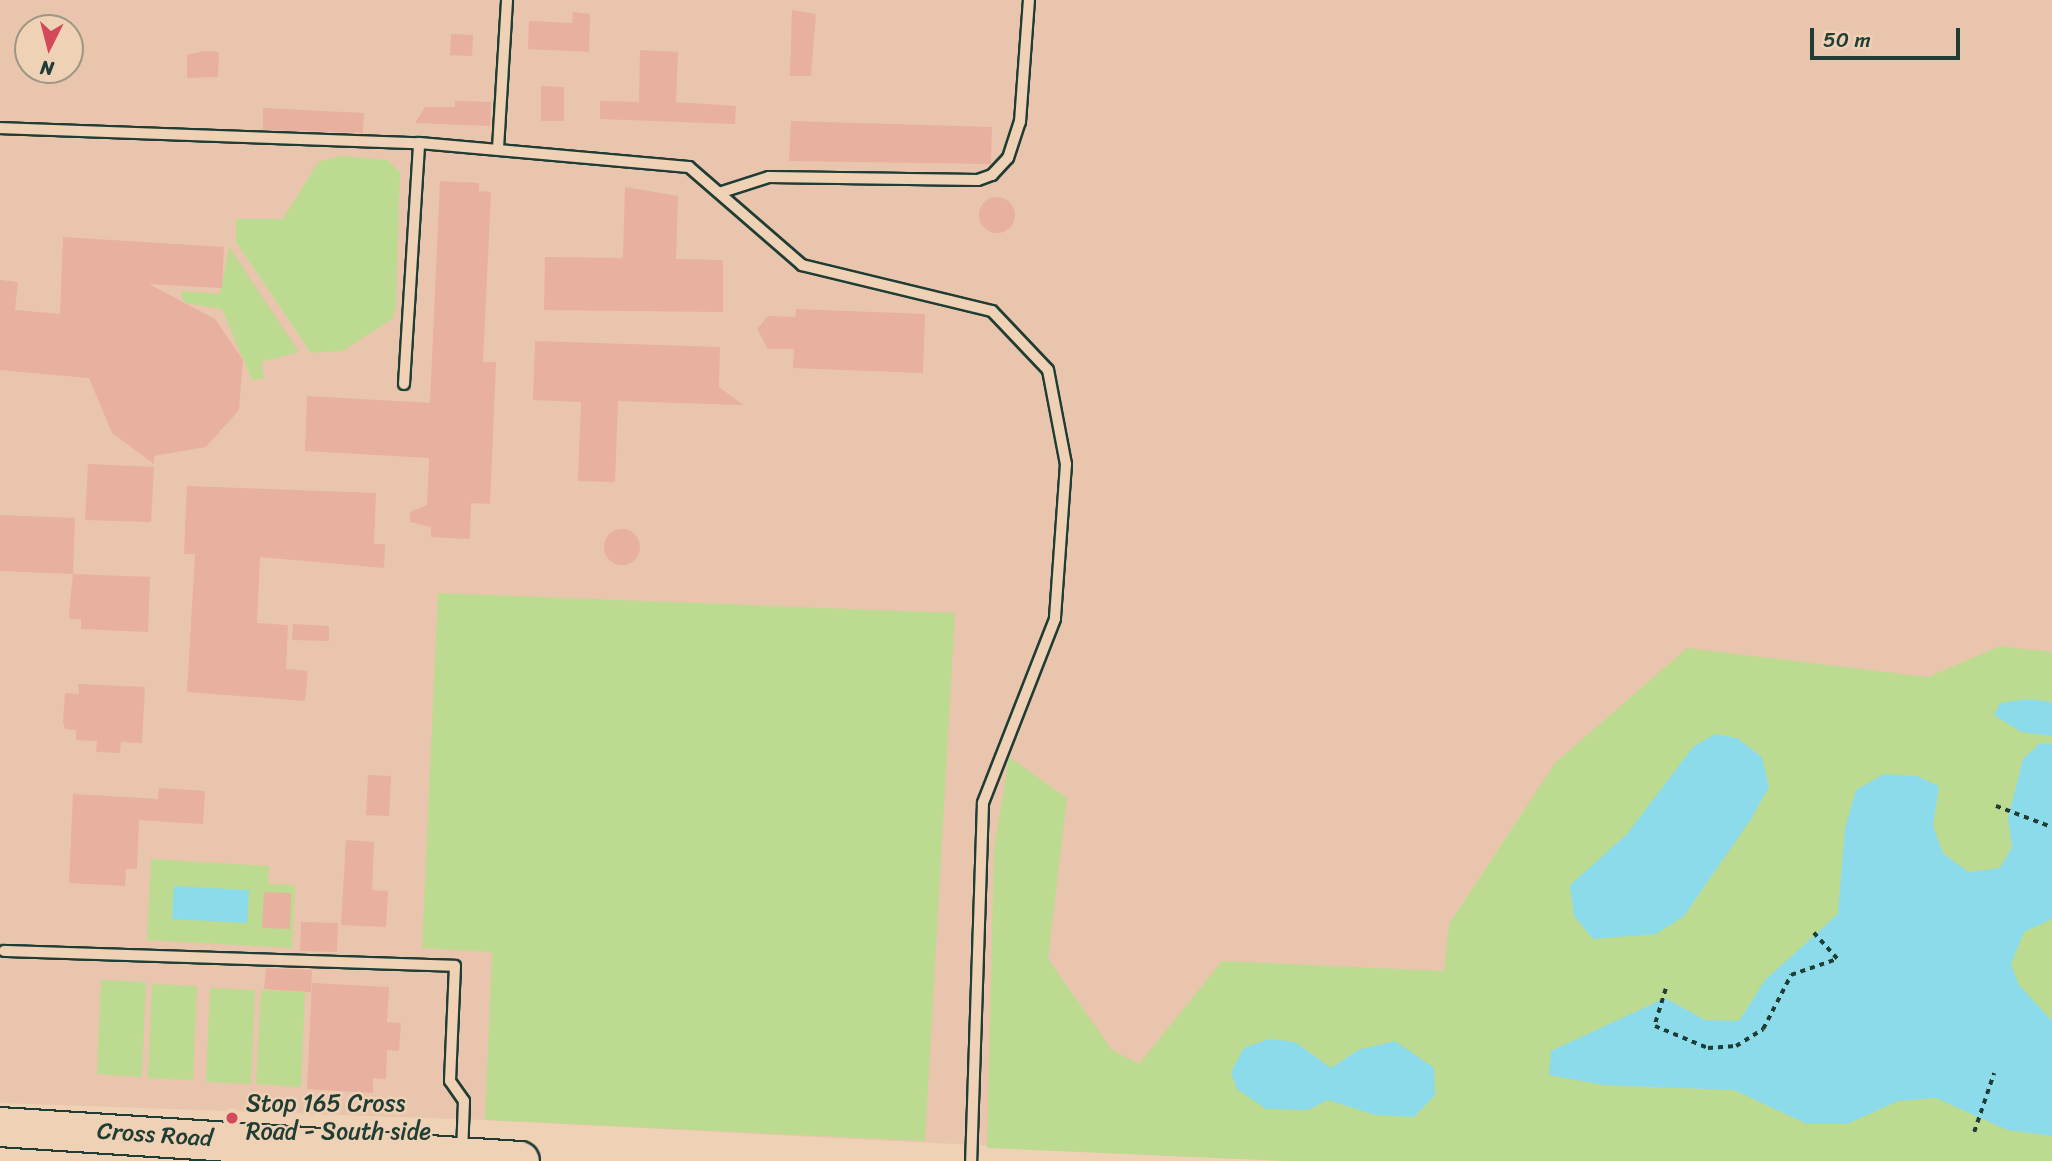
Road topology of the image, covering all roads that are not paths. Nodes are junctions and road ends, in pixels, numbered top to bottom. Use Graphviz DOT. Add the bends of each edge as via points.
graph roads {
  1 [pos="507,0"];
  2 [pos="1029,0"];
  3 [pos="0,128"];
  4 [pos="419,143"];
  5 [pos="498,148"];
  6 [pos="722,192"];
  7 [pos="404,384"];
  8 [pos="4,951"];
  9 [pos="0,1116"];
  10 [pos="0,1127"];
  11 [pos="98,1130"];
  12 [pos="462,1159"];
  13 [pos="520,1161"];
  14 [pos="971,1161"];
  1 -- 5 [label="lane"];
  2 -- 6 [label="lane" via="1020,122 1008,158 992,175 978,180 769,177"];
  3 -- 4 [label="lane"];
  4 -- 5 [label="lane"];
  4 -- 7 [label="lane"];
  5 -- 6 [label="lane" via="689,167"];
  6 -- 14 [label="lane" via="802,265 992,312 1048,370 1066,464 1055,619 984,803"];
  8 -- 12 [label="lane" via="455,966 450,1081 464,1101"];
  9 -- 11 [label="highway"];
  10 -- 11 [label="highway, Cross Road"];
  11 -- 12 [label="highway, Cross Road"];
  12 -- 13 [label="highway, Cross Road"];
}
